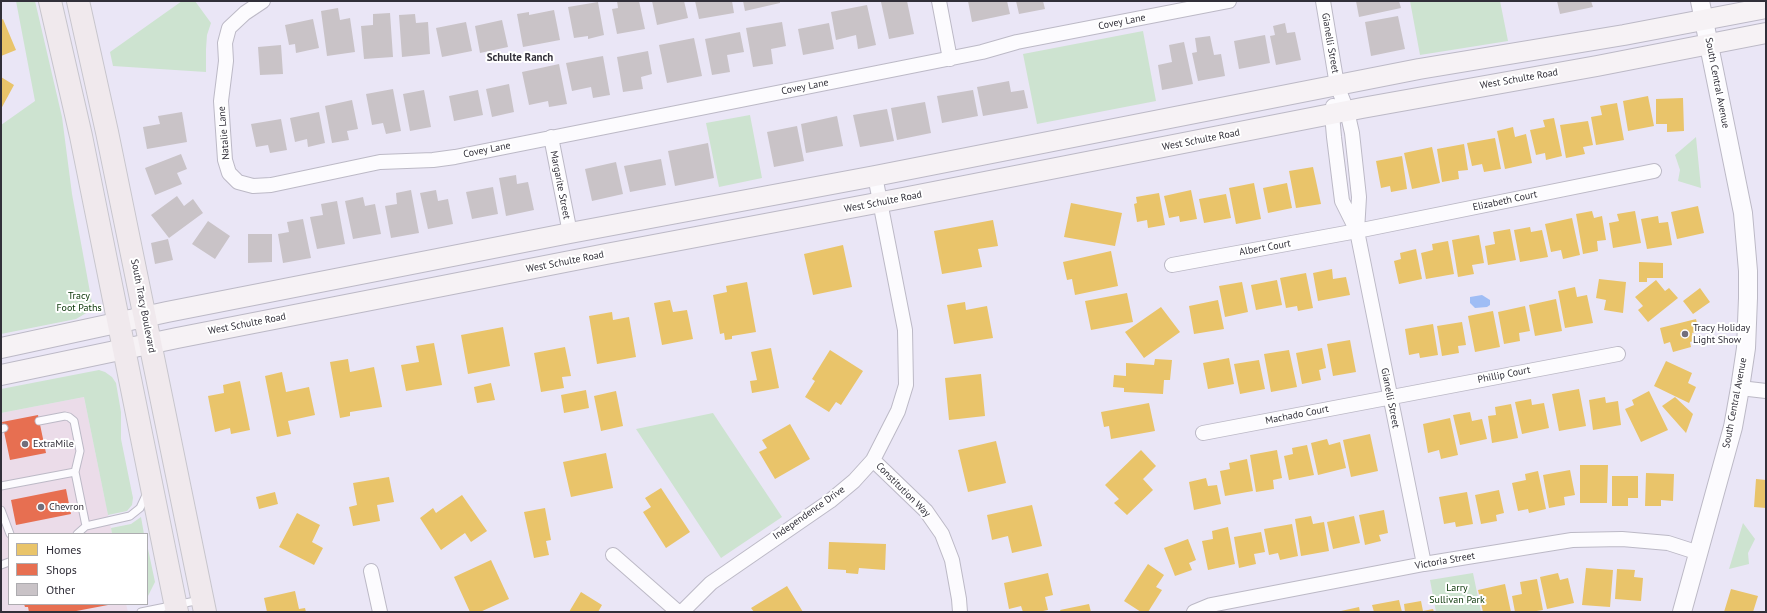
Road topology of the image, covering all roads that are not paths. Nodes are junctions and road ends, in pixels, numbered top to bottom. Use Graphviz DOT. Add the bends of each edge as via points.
graph roads {
  1 [pos="50,1"];
  2 [pos="78,1"];
  3 [pos="263,1"];
  4 [pos="939,1"];
  5 [pos="1229,1"];
  6 [pos="1322,1"];
  7 [pos="1766,8"];
  8 [pos="1702,10"];
  9 [pos="1766,33"];
  10 [pos="1710,44"];
  11 [pos="950,58"];
  12 [pos="1337,85"];
  13 [pos="1340,112"];
  14 [pos="551,137"];
  15 [pos="380,162"];
  16 [pos="1654,171"];
  17 [pos="875,176"];
  18 [pos="880,202"];
  19 [pos="1357,231"];
  20 [pos="570,233"];
  21 [pos="1172,265"];
  22 [pos="145,317"];
  23 [pos="118,323"];
  24 [pos="150,344"];
  25 [pos="1,348"];
  26 [pos="124,350"];
  27 [pos="1618,354"];
  28 [pos="1,375"];
  29 [pos="1740,388"];
  30 [pos="1766,392"];
  31 [pos="1390,396"];
  32 [pos="39,421"];
  33 [pos="1203,433"];
  34 [pos="873,460"];
  35 [pos="75,472"];
  36 [pos="1,486"];
  37 [pos="150,486"];
  38 [pos="1,510"];
  39 [pos="86,526"];
  40 [pos="10,533"];
  41 [pos="78,533"];
  42 [pos="1699,553"];
  43 [pos="613,555"];
  44 [pos="1424,564"];
  45 [pos="371,571"];
  46 [pos="204,606"];
  47 [pos="176,608"];
  48 [pos="141,612"];
  49 [pos="380,612"];
  50 [pos="678,612"];
  51 [pos="682,612"];
  52 [pos="960,612"];
  53 [pos="1194,612"];
  54 [pos="1682,612"];
  1 -- 23 [label="main road"];
  2 -- 22 [label="main road, South Tracy Boulevard"];
  3 -- 15 [label="street, Natalie Lane" via="229,28 225,43 226,61 221,102 225,160 229,173 238,182 253,186 271,185"];
  4 -- 11 [label="street"];
  5 -- 11 [label="street, Covey Lane" via="1018,42"];
  6 -- 12 [label="street, Gianelli Street"];
  7 -- 8 [label="main road"];
  8 -- 10 [label="street, South Central Avenue"];
  8 -- 12 [label="main road" via="1624,35"];
  9 -- 10 [label="main road, West Schulte Road"];
  10 -- 13 [label="main road, West Schulte Road"];
  10 -- 29 [label="street, South Central Avenue" via="1738,184 1746,242 1746,348"];
  11 -- 14 [label="street, Covey Lane"];
  12 -- 13 [label="street, Gianelli Street"];
  12 -- 17 [label="main road"];
  13 -- 18 [label="main road, West Schulte Road"];
  13 -- 19 [label="street, Gianelli Street" via="1342,200"];
  13 -- 19 [label="street, Gianelli Street" via="1352,133 1359,198"];
  14 -- 15 [label="street, Covey Lane" via="455,157"];
  14 -- 20 [label="street, Margarite Street"];
  16 -- 19 [label="street, Elizabeth Court"];
  17 -- 18 [label="street, Independence Drive"];
  17 -- 20 [label="main road"];
  18 -- 24 [label="main road, West Schulte Road"];
  18 -- 34 [label="street, Independence Drive" via="905,330 906,385 898,411"];
  19 -- 21 [label="street, Albert Court"];
  19 -- 31 [label="street, Gianelli Street"];
  20 -- 22 [label="main road"];
  22 -- 23 [label="main road"];
  22 -- 24 [label="main road, South Tracy Boulevard"];
  23 -- 25 [label="main road"];
  23 -- 26 [label="main road"];
  24 -- 26 [label="main road, West Schulte Road"];
  24 -- 46 [label="main road, South Tracy Boulevard"];
  26 -- 28 [label="main road, West Schulte Road"];
  26 -- 37 [label="main road"];
  27 -- 31 [label="street, Phillip Court"];
  29 -- 30 [label="street"];
  29 -- 42 [label="street, South Central Avenue" via="1733,427"];
  31 -- 33 [label="street, Machado Court"];
  31 -- 44 [label="street, Gianelli Street"];
  32 -- 35 [label="lane" via="65,416 74,421 80,451"];
  34 -- 51 [label="street, Independence Drive" via="830,502 711,583"];
  34 -- 52 [label="street, Constitution Way" via="926,511 942,534 952,560"];
  35 -- 36 [label="lane"];
  35 -- 39 [label="lane"];
  37 -- 39 [label="lane" via="140,508 130,516"];
  37 -- 47 [label="main road"];
  38 -- 40 [label="lane"];
  39 -- 41 [label="lane"];
  42 -- 44 [label="street, Victoria Street" via="1668,543 1598,538"];
  42 -- 54 [label="street, South Central Avenue"];
  43 -- 50 [label="street"];
  44 -- 53 [label="street, Victoria Street" via="1211,605"];
  45 -- 49 [label="street"];
  46 -- 47 [label="lane"];
  47 -- 48 [label="lane"];
}
